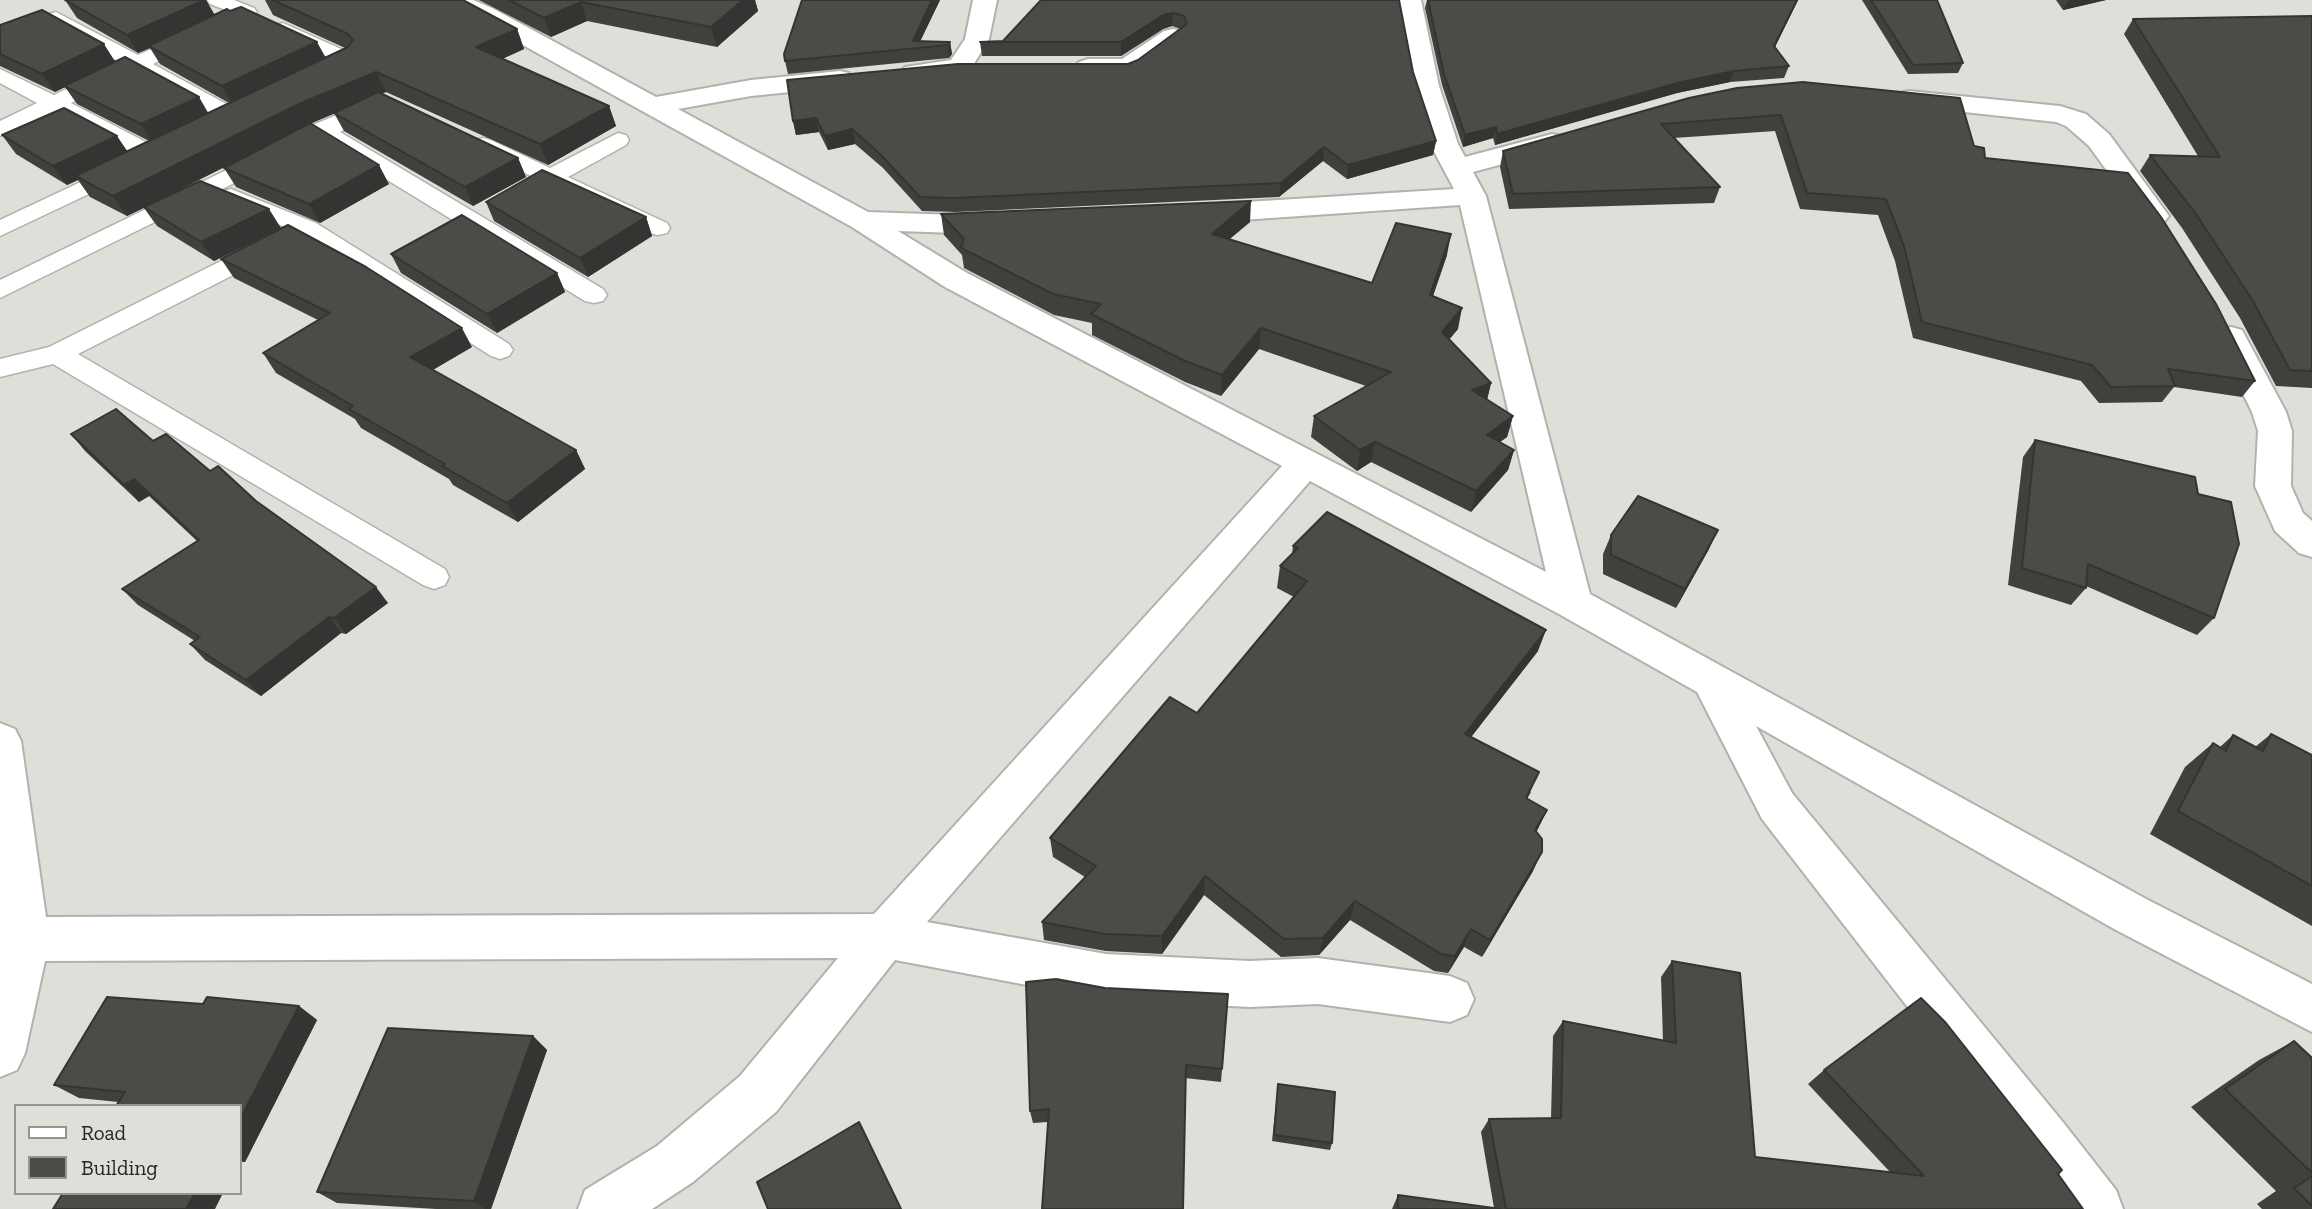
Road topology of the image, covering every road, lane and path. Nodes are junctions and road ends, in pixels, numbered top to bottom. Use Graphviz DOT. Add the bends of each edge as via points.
graph roads {
  1 [pos="217,0"];
  2 [pos="455,0"];
  3 [pos="985,0"];
  4 [pos="1409,0"];
  5 [pos="79,9"];
  6 [pos="247,12"];
  7 [pos="57,18"];
  8 [pos="34,26"];
  9 [pos="1173,36"];
  10 [pos="141,62"];
  11 [pos="960,67"];
  12 [pos="988,67"];
  13 [pos="1058,67"];
  14 [pos="895,74"];
  15 [pos="0,75"];
  16 [pos="869,76"];
  17 [pos="315,77"];
  18 [pos="1886,96"];
  19 [pos="56,103"];
  20 [pos="257,105"];
  21 [pos="400,106"];
  22 [pos="652,106"];
  23 [pos="233,117"];
  24 [pos="211,127"];
  25 [pos="0,130"];
  26 [pos="321,130"];
  27 [pos="463,136"];
  28 [pos="1571,136"];
  29 [pos="618,141"];
  30 [pos="176,144"];
  31 [pos="153,155"];
  32 [pos="1458,167"];
  33 [pos="551,177"];
  34 [pos="211,188"];
  35 [pos="516,195"];
  36 [pos="1472,197"];
  37 [pos="493,208"];
  38 [pos="1018,215"];
  39 [pos="1165,216"];
  40 [pos="470,220"];
  41 [pos="862,221"];
  42 [pos="307,228"];
  43 [pos="658,228"];
  44 [pos="0,229"];
  45 [pos="447,233"];
  46 [pos="2172,240"];
  47 [pos="401,260"];
  48 [pos="378,273"];
  49 [pos="0,290"];
  50 [pos="594,295"];
  51 [pos="2215,308"];
  52 [pos="500,350"];
  53 [pos="57,354"];
  54 [pos="0,368"];
  55 [pos="1304,464"];
  56 [pos="2312,542"];
  57 [pos="434,577"];
  58 [pos="1573,603"];
  59 [pos="1710,679"];
  60 [pos="0,741"];
  61 [pos="885,936"];
  62 [pos="13,939"];
  63 [pos="1450,999"];
  64 [pos="2312,1009"];
  65 [pos="0,1053"];
  66 [pos="604,1209"];
  67 [pos="2097,1209"];
  1 -- 6 [label="lane"];
  2 -- 22 [label="street"];
  3 -- 11 [label="street" via="977,39"];
  4 -- 32 [label="street" via="1426,86 1444,144"];
  5 -- 7 [label="lane"];
  6 -- 10 [label="lane"];
  6 -- 17 [label="lane" via="350,60"];
  7 -- 8 [label="lane"];
  7 -- 10 [label="lane"];
  9 -- 13 [label="street" via="1128,67"];
  10 -- 19 [label="lane"];
  10 -- 23 [label="lane"];
  11 -- 12 [label="street"];
  11 -- 14 [label="street"];
  15 -- 19 [label="lane"];
  16 -- 22 [label="street" via="751,88"];
  18 -- 46 [label="street" via="2060,114 2076,120 2099,140"];
  19 -- 25 [label="lane"];
  19 -- 31 [label="lane"];
  20 -- 23 [label="lane"];
  21 -- 26 [label="lane" via="387,100"];
  22 -- 41 [label="street"];
  23 -- 24 [label="lane"];
  26 -- 34 [label="lane"];
  26 -- 40 [label="lane"];
  27 -- 33 [label="lane"];
  28 -- 32 [label="street"];
  29 -- 33 [label="lane"];
  30 -- 31 [label="lane"];
  31 -- 44 [label="lane"];
  32 -- 36 [label="street"];
  33 -- 35 [label="lane"];
  33 -- 43 [label="lane"];
  34 -- 42 [label="lane"];
  34 -- 49 [label="lane"];
  36 -- 39 [label="street"];
  36 -- 58 [label="street"];
  37 -- 40 [label="lane"];
  38 -- 41 [label="street" via="956,224"];
  40 -- 45 [label="lane"];
  40 -- 50 [label="lane"];
  41 -- 55 [label="street" via="956,280"];
  42 -- 48 [label="lane"];
  42 -- 53 [label="lane"];
  47 -- 48 [label="lane"];
  48 -- 52 [label="lane"];
  51 -- 56 [label="street" via="2269,412 2275,431 2273,486 2288,520"];
  53 -- 54 [label="lane"];
  53 -- 57 [label="lane"];
  55 -- 58 [label="street"];
  55 -- 61 [label="street"];
  58 -- 59 [label="street"];
  59 -- 64 [label="street" via="2132,915"];
  59 -- 67 [label="street" via="1777,806"];
  60 -- 62 [label="street"];
  61 -- 62 [label="street"];
  61 -- 63 [label="street" via="1106,977 1250,984 1318,981"];
  61 -- 66 [label="street" via="758,1094 676,1164"];
  62 -- 65 [label="street"];
}
